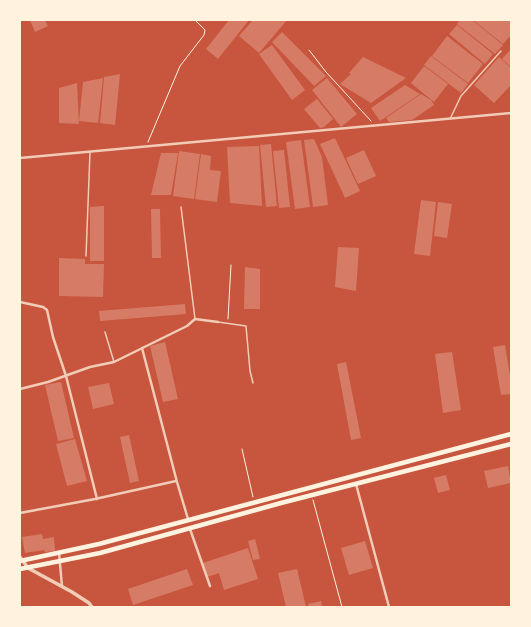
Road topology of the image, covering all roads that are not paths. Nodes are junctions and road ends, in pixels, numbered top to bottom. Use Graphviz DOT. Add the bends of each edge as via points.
graph roads {
  1 [pos="501,51"];
  2 [pos="511,113"];
  3 [pos="450,119"];
  4 [pos="90,152"];
  5 [pos="20,158"];
  6 [pos="181,207"];
  7 [pos="86,256"];
  8 [pos="20,302"];
  9 [pos="195,319"];
  10 [pos="218,322"];
  11 [pos="105,332"];
  12 [pos="142,348"];
  13 [pos="114,362"];
  14 [pos="66,376"];
  15 [pos="253,383"];
  16 [pos="20,389"];
  17 [pos="511,434"];
  18 [pos="511,444"];
  19 [pos="176,481"];
  20 [pos="356,484"];
  21 [pos="97,499"];
  22 [pos="20,513"];
  23 [pos="188,520"];
  24 [pos="189,528"];
  25 [pos="59,553"];
  26 [pos="21,560"];
  27 [pos="60,562"];
  28 [pos="28,568"];
  29 [pos="20,569"];
  30 [pos="62,586"];
  31 [pos="210,586"];
  32 [pos="92,607"];
  33 [pos="389,607"];
  1 -- 3 [label="lane" via="461,96"];
  2 -- 3 [label="street"];
  3 -- 4 [label="street"];
  4 -- 5 [label="street"];
  4 -- 7 [label="lane"];
  6 -- 9 [label="lane"];
  8 -- 14 [label="street" via="47,310"];
  9 -- 10 [label="street"];
  9 -- 12 [label="street" via="187,326"];
  10 -- 15 [label="lane" via="246,326"];
  11 -- 13 [label="lane"];
  12 -- 13 [label="street"];
  12 -- 19 [label="street"];
  13 -- 14 [label="street"];
  14 -- 16 [label="street"];
  14 -- 21 [label="street"];
  17 -- 23 [label="main road"];
  18 -- 20 [label="main road"];
  19 -- 21 [label="street"];
  19 -- 23 [label="street"];
  20 -- 24 [label="main road"];
  20 -- 33 [label="street"];
  21 -- 22 [label="street"];
  23 -- 25 [label="main road"];
  24 -- 27 [label="main road"];
  24 -- 31 [label="street"];
  25 -- 26 [label="main road"];
  25 -- 27 [label="street"];
  26 -- 28 [label="street"];
  27 -- 28 [label="main road"];
  27 -- 30 [label="street"];
  28 -- 29 [label="main road"];
  28 -- 30 [label="street"];
  30 -- 32 [label="street"];
}
